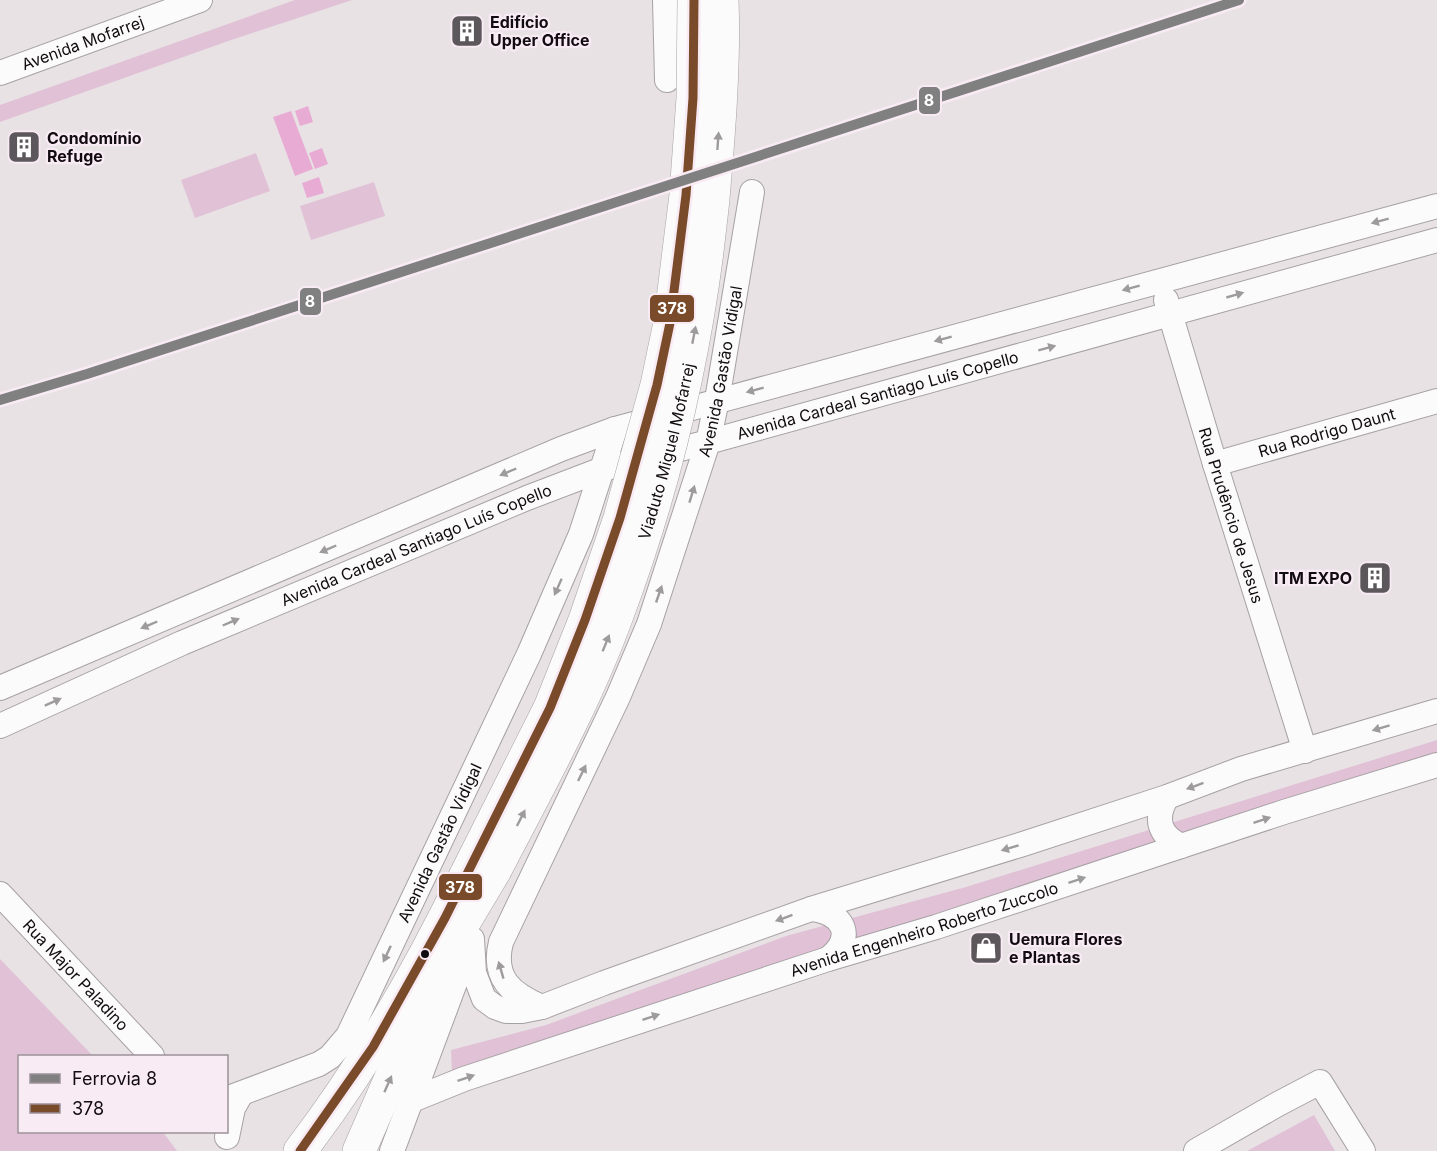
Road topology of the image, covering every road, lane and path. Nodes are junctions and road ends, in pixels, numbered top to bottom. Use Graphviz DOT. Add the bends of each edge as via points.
graph roads {
  1 [pos="200,0"];
  2 [pos="665,0"];
  3 [pos="694,0"];
  4 [pos="722,0"];
  5 [pos="0,73"];
  6 [pos="668,80"];
  7 [pos="752,192"];
  8 [pos="1437,206"];
  9 [pos="1342,231"];
  10 [pos="1437,240"];
  11 [pos="1350,263"];
  12 [pos="1160,280"];
  13 [pos="1170,314"];
  14 [pos="717,400"];
  15 [pos="1437,401"];
  16 [pos="615,429"];
  17 [pos="708,442"];
  18 [pos="1215,464"];
  19 [pos="603,469"];
  20 [pos="581,534"];
  21 [pos="676,545"];
  22 [pos="0,688"];
  23 [pos="1437,711"];
  24 [pos="0,726"];
  25 [pos="1305,751"];
  26 [pos="1437,765"];
  27 [pos="1167,797"];
  28 [pos="1181,846"];
  29 [pos="484,875"];
  30 [pos="0,894"];
  31 [pos="811,909"];
  32 [pos="472,939"];
  33 [pos="828,959"];
  34 [pos="542,1006"];
  35 [pos="151,1055"];
  36 [pos="234,1096"];
  37 [pos="412,1100"];
  38 [pos="229,1140"];
  39 [pos="300,1151"];
  40 [pos="359,1151"];
  41 [pos="392,1151"];
  42 [pos="1196,1151"];
  43 [pos="1363,1151"];
  1 -- 5 [label="street, Avenida Mofarrej"];
  2 -- 6 [label="street"];
  3 -- 29 [label="highway, Viaduto Miguel Mofarrej, bridge" via="693,98 686,195 670,323 657,385 620,518 585,620"];
  29 -- 4 [label="highway, Viaduto Miguel Mofarrej, one-way, bridge" via="590,681 658,495 697,321 714,198"];
  7 -- 14 [label="street, Avenida Gastão Vidigal"];
  8 -- 9 [label="street, Avenida Cardeal Santiago Luís Copello, one-way"];
  9 -- 11 [label="street"];
  9 -- 12 [label="street, Avenida Cardeal Santiago Luís Copello"];
  10 -- 11 [label="street, Avenida Cardeal Santiago Luís Copello"];
  13 -- 11 [label="street, Avenida Cardeal Santiago Luís Copello, one-way"];
  12 -- 13 [label="street, Rua Prudêncio de Jesus"];
  12 -- 14 [label="street, Avenida Cardeal Santiago Luís Copello, one-way"];
  17 -- 13 [label="street, Avenida Cardeal Santiago Luís Copello, one-way"];
  13 -- 18 [label="street, Rua Prudêncio de Jesus"];
  14 -- 16 [label="street, Avenida Cardeal Santiago Luís Copello"];
  14 -- 17 [label="street, Avenida Gastão Vidigal"];
  15 -- 18 [label="street, Rua Rodrigo Daunt"];
  16 -- 19 [label="street, Avenida Gastão Vidigal"];
  16 -- 22 [label="street, Avenida Cardeal Santiago Luís Copello, one-way"];
  17 -- 19 [label="street, Avenida Cardeal Santiago Luís Copello"];
  21 -- 17 [label="street, Avenida Gastão Vidigal, one-way"];
  18 -- 25 [label="street, Rua Prudêncio de Jesus"];
  19 -- 20 [label="street, Avenida Gastão Vidigal"];
  24 -- 19 [label="street, Avenida Cardeal Santiago Luís Copello, one-way" via="203,634"];
  20 -- 21 [label="street" via="602,522 635,519 661,529"];
  20 -- 36 [label="street, Avenida Gastão Vidigal, one-way" via="472,776 348,1036 319,1064"];
  34 -- 21 [label="street, Avenida Gastão Vidigal, one-way" via="522,999 506,982 498,955 501,942 618,697"];
  23 -- 25 [label="street, one-way"];
  25 -- 27 [label="street, one-way" via="1241,769"];
  28 -- 26 [label="street, Avenida Engenheiro Roberto Zuccolo, one-way"];
  27 -- 28 [label="street" via="1159,819 1170,841"];
  27 -- 31 [label="street, one-way"];
  33 -- 28 [label="street, Avenida Engenheiro Roberto Zuccolo, one-way"];
  29 -- 32 [label="street"];
  29 -- 39 [label="highway" via="445,918 392,1015"];
  40 -- 29 [label="highway, one-way"];
  30 -- 35 [label="street, Rua Major Paladino"];
  31 -- 33 [label="street" via="836,916 842,927 841,945"];
  31 -- 34 [label="street, one-way"];
  32 -- 34 [label="street" via="474,973 484,999 506,1011"];
  32 -- 37 [label="street"];
  37 -- 33 [label="street, Avenida Engenheiro Roberto Zuccolo, one-way" via="464,1079"];
  36 -- 38 [label="street, Avenida Gastão Vidigal"];
  37 -- 41 [label="street"];
  42 -- 43 [label="street" via="1320,1083"];
}
